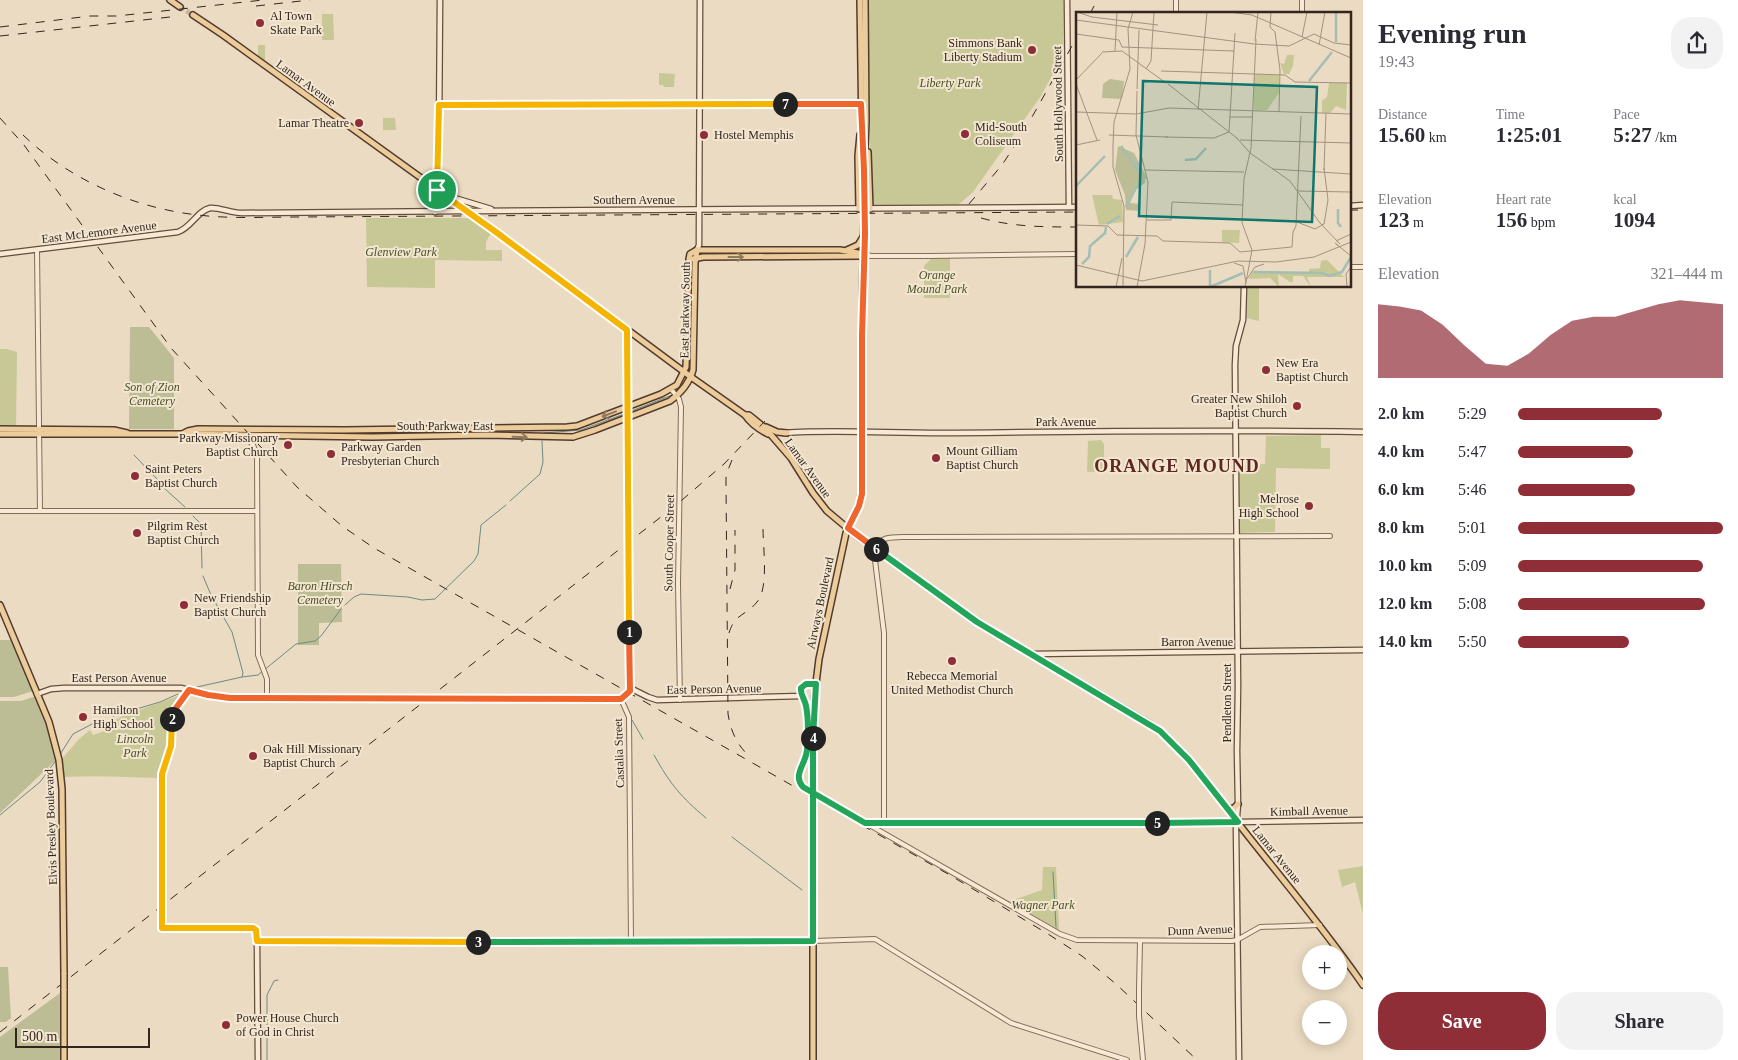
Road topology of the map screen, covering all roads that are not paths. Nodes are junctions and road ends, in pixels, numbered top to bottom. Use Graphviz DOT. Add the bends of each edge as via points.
graph roads {
  1 [pos="170,0"];
  2 [pos="440,0"];
  3 [pos="700,0"];
  4 [pos="860,0"];
  5 [pos="865,0"];
  6 [pos="1067,0"];
  7 [pos="180,7"];
  8 [pos="193,15"];
  9 [pos="863,104"];
  10 [pos="439,105"];
  11 [pos="699,105"];
  12 [pos="863,123"];
  13 [pos="437,190"];
  14 [pos="448,197"];
  15 [pos="436,201"];
  16 [pos="1350,206"];
  17 [pos="1363,206"];
  18 [pos="1069,207"];
  19 [pos="1076,207"];
  20 [pos="859,209"];
  21 [pos="870,209"];
  22 [pos="698,210"];
  23 [pos="444,211"];
  24 [pos="497,211"];
  25 [pos="434,212"];
  26 [pos="196,218"];
  27 [pos="865,234"];
  28 [pos="37,250"];
  29 [pos="697,250"];
  30 [pos="847,250"];
  31 [pos="797,253"];
  32 [pos="0,254"];
  33 [pos="864,254"];
  34 [pos="1076,254"];
  35 [pos="690,256"];
  36 [pos="696,258"];
  37 [pos="1350,267"];
  38 [pos="1363,267"];
  39 [pos="1244,288"];
  40 [pos="627,330"];
  41 [pos="683,375"];
  42 [pos="689,381"];
  43 [pos="671,390"];
  44 [pos="677,396"];
  45 [pos="627,407"];
  46 [pos="745,415"];
  47 [pos="627,418"];
  48 [pos="762,425"];
  49 [pos="0,429"];
  50 [pos="862,431"];
  51 [pos="38,432"];
  52 [pos="1236,432"];
  53 [pos="1363,432"];
  54 [pos="787,433"];
  55 [pos="0,434"];
  56 [pos="182,434"];
  57 [pos="770,434"];
  58 [pos="245,436"];
  59 [pos="0,511"];
  60 [pos="40,511"];
  61 [pos="257,511"];
  62 [pos="839,522"];
  63 [pos="850,530"];
  64 [pos="1236,536"];
  65 [pos="1330,536"];
  66 [pos="845,537"];
  67 [pos="874,548"];
  68 [pos="0,605"];
  69 [pos="1363,650"];
  70 [pos="1237,651"];
  71 [pos="1031,654"];
  72 [pos="816,684"];
  73 [pos="630,688"];
  74 [pos="189,690"];
  75 [pos="37,694"];
  76 [pos="802,696"];
  77 [pos="268,698"];
  78 [pos="621,699"];
  79 [pos="680,700"];
  80 [pos="1238,807"];
  81 [pos="1228,808"];
  82 [pos="1363,820"];
  83 [pos="884,822"];
  84 [pos="1238,822"];
  85 [pos="1251,822"];
  86 [pos="865,823"];
  87 [pos="1320,925"];
  88 [pos="1238,940"];
  89 [pos="257,941"];
  90 [pos="269,941"];
  91 [pos="631,941"];
  92 [pos="813,941"];
  93 [pos="1140,941"];
  94 [pos="258,960"];
  95 [pos="1363,984"];
  96 [pos="64,1060"];
  97 [pos="258,1060"];
  98 [pos="814,1060"];
  99 [pos="1127,1060"];
  100 [pos="1143,1060"];
  101 [pos="1239,1060"];
  1 -- 7 [label="main road"];
  2 -- 10 [label="main road"];
  3 -- 11 [label="main road"];
  4 -- 9 [label="main road"];
  5 -- 9 [label="main road"];
  6 -- 18 [label="main road, South Hollywood Street"];
  8 -- 13 [label="main road, Lamar Avenue"];
  9 -- 11 [label="street"];
  9 -- 12 [label="main road"];
  10 -- 11 [label="street"];
  10 -- 13 [label="main road"];
  11 -- 22 [label="main road"];
  12 -- 20 [label="main road" via="858,156"];
  12 -- 21 [label="main road"];
  12 -- 27 [label="main road, bridge"];
  13 -- 14 [label="main road, Lamar Avenue"];
  13 -- 15 [label="main road"];
  14 -- 15 [label="main road"];
  14 -- 24 [label="main road"];
  14 -- 40 [label="main road, Lamar Avenue"];
  15 -- 23 [label="main road" via="439,209"];
  15 -- 25 [label="main road"];
  16 -- 17 [label="main road"];
  18 -- 19 [label="main road, Southern Avenue"];
  18 -- 21 [label="main road, Southern Avenue"];
  20 -- 21 [label="main road, Southern Avenue"];
  20 -- 22 [label="main road, Southern Avenue"];
  22 -- 24 [label="main road, Southern Avenue"];
  22 -- 29 [label="main road"];
  23 -- 24 [label="main road, Southern Avenue, bridge"];
  23 -- 25 [label="main road, Southern Avenue"];
  25 -- 26 [label="main road, Southern Avenue" via="233,213 211,208"];
  26 -- 28 [label="main road, East McLemore Avenue" via="178,232"];
  27 -- 30 [label="main road" via="858,245"];
  27 -- 33 [label="main road"];
  28 -- 32 [label="main road, East McLemore Avenue"];
  28 -- 51 [label="street"];
  29 -- 31 [label="main road"];
  29 -- 35 [label="main road, East Parkway South"];
  29 -- 36 [label="main road, East Parkway South"];
  30 -- 31 [label="main road"];
  30 -- 33 [label="main road"];
  31 -- 33 [label="main road"];
  36 -- 31 [label="main road, one-way"];
  33 -- 34 [label="street, bridge"];
  33 -- 50 [label="main road, bridge"];
  35 -- 36 [label="main road" via="691,259"];
  35 -- 41 [label="main road, East Parkway South" via="687,362"];
  36 -- 42 [label="main road, East Parkway South" via="693,370"];
  37 -- 38 [label="street"];
  39 -- 52 [label="main road, Pendleton Street" via="1243,320 1235,364"];
  40 -- 41 [label="main road, Lamar Avenue"];
  40 -- 45 [label="street"];
  41 -- 42 [label="main road, Lamar Avenue"];
  41 -- 43 [label="main road, South Parkway East"];
  42 -- 44 [label="main road, South Parkway East"];
  42 -- 46 [label="main road, Lamar Avenue" via="697,382"];
  43 -- 44 [label="street"];
  43 -- 45 [label="main road, South Parkway East"];
  44 -- 47 [label="main road, South Parkway East"];
  44 -- 79 [label="street, South Cooper Street" via="681,402"];
  45 -- 47 [label="street"];
  45 -- 56 [label="main road, South Parkway East, one-way" via="567,427 198,429"];
  46 -- 48 [label="main road, Lamar Avenue"];
  46 -- 57 [label="main road, Lamar Avenue"];
  58 -- 47 [label="main road, South Parkway East, one-way" via="568,437 580,436"];
  47 -- 73 [label="street"];
  48 -- 54 [label="main road"];
  48 -- 57 [label="main road, Lamar Avenue"];
  49 -- 51 [label="main road, South Parkway East"];
  50 -- 52 [label="main road, Park Avenue"];
  50 -- 54 [label="main road, Park Avenue"];
  50 -- 63 [label="main road, Airways Boulevard" via="862,494"];
  51 -- 55 [label="main road, South Parkway East"];
  51 -- 56 [label="main road, South Parkway East" via="114,430 137,435"];
  51 -- 60 [label="street"];
  52 -- 53 [label="main road, Park Avenue"];
  52 -- 64 [label="main road, Pendleton Street"];
  54 -- 57 [label="main road, Park Avenue"];
  56 -- 58 [label="main road, South Parkway East"];
  57 -- 62 [label="main road, Lamar Avenue" via="791,458 827,511"];
  58 -- 61 [label="street" via="256,455"];
  59 -- 60 [label="street"];
  60 -- 61 [label="street"];
  61 -- 77 [label="street" via="258,648"];
  62 -- 63 [label="main road, Lamar Avenue"];
  62 -- 66 [label="main road"];
  63 -- 66 [label="main road, Airways Boulevard"];
  63 -- 67 [label="main road, Lamar Avenue"];
  64 -- 65 [label="street"];
  64 -- 67 [label="street" via="889,537"];
  64 -- 70 [label="main road, Pendleton Street"];
  66 -- 72 [label="main road, Airways Boulevard"];
  67 -- 71 [label="main road, Lamar Avenue" via="969,616"];
  67 -- 83 [label="street" via="884,633"];
  68 -- 75 [label="main road, Elvis Presley Boulevard"];
  69 -- 70 [label="main road, Barron Avenue"];
  70 -- 71 [label="main road, Barron Avenue"];
  70 -- 80 [label="main road, Pendleton Street"];
  71 -- 81 [label="main road, Lamar Avenue" via="1160,731 1189,760"];
  72 -- 76 [label="main road" via="803,686"];
  72 -- 92 [label="main road, Airways Boulevard, bridge"];
  73 -- 78 [label="main road"];
  73 -- 79 [label="main road, East Person Avenue" via="654,699"];
  74 -- 75 [label="main road, East Person Avenue" via="64,688"];
  74 -- 77 [label="main road, East Person Avenue" via="230,698"];
  74 -- 89 [label="street, bridge" via="174,713 171,746 162,774 162,928 253,928"];
  75 -- 96 [label="main road, Elvis Presley Boulevard, bridge" via="58,753 62,789"];
  76 -- 79 [label="main road, East Person Avenue"];
  76 -- 86 [label="street" via="806,707 807,752 799,772 800,784"];
  77 -- 78 [label="main road, East Person Avenue"];
  78 -- 91 [label="street, Castalia Street" via="629,717"];
  80 -- 81 [label="main road"];
  80 -- 84 [label="main road, Pendleton Street"];
  80 -- 85 [label="main road" via="1240,817"];
  81 -- 84 [label="main road, Lamar Avenue"];
  82 -- 85 [label="main road, Kimball Avenue"];
  83 -- 84 [label="street, Kimball Avenue"];
  83 -- 86 [label="street, Kimball Avenue"];
  84 -- 85 [label="main road, Kimball Avenue"];
  84 -- 87 [label="main road, Lamar Avenue"];
  84 -- 88 [label="main road, Pendleton Street"];
  86 -- 93 [label="street, Dunn Avenue" via="1053,930 1077,940"];
  87 -- 88 [label="street, Dunn Avenue" via="1260,927"];
  87 -- 95 [label="main road, Lamar Avenue"];
  88 -- 93 [label="street, Dunn Avenue"];
  88 -- 101 [label="main road, Pendleton Street"];
  89 -- 90 [label="main road"];
  89 -- 94 [label="main road"];
  90 -- 91 [label="main road"];
  90 -- 94 [label="main road" via="259,949"];
  91 -- 92 [label="main road"];
  92 -- 98 [label="main road, Airways Boulevard"];
  92 -- 99 [label="street" via="875,940 1011,1023"];
  93 -- 100 [label="street, bridge" via="1139,1016"];
  94 -- 97 [label="main road"];
}
